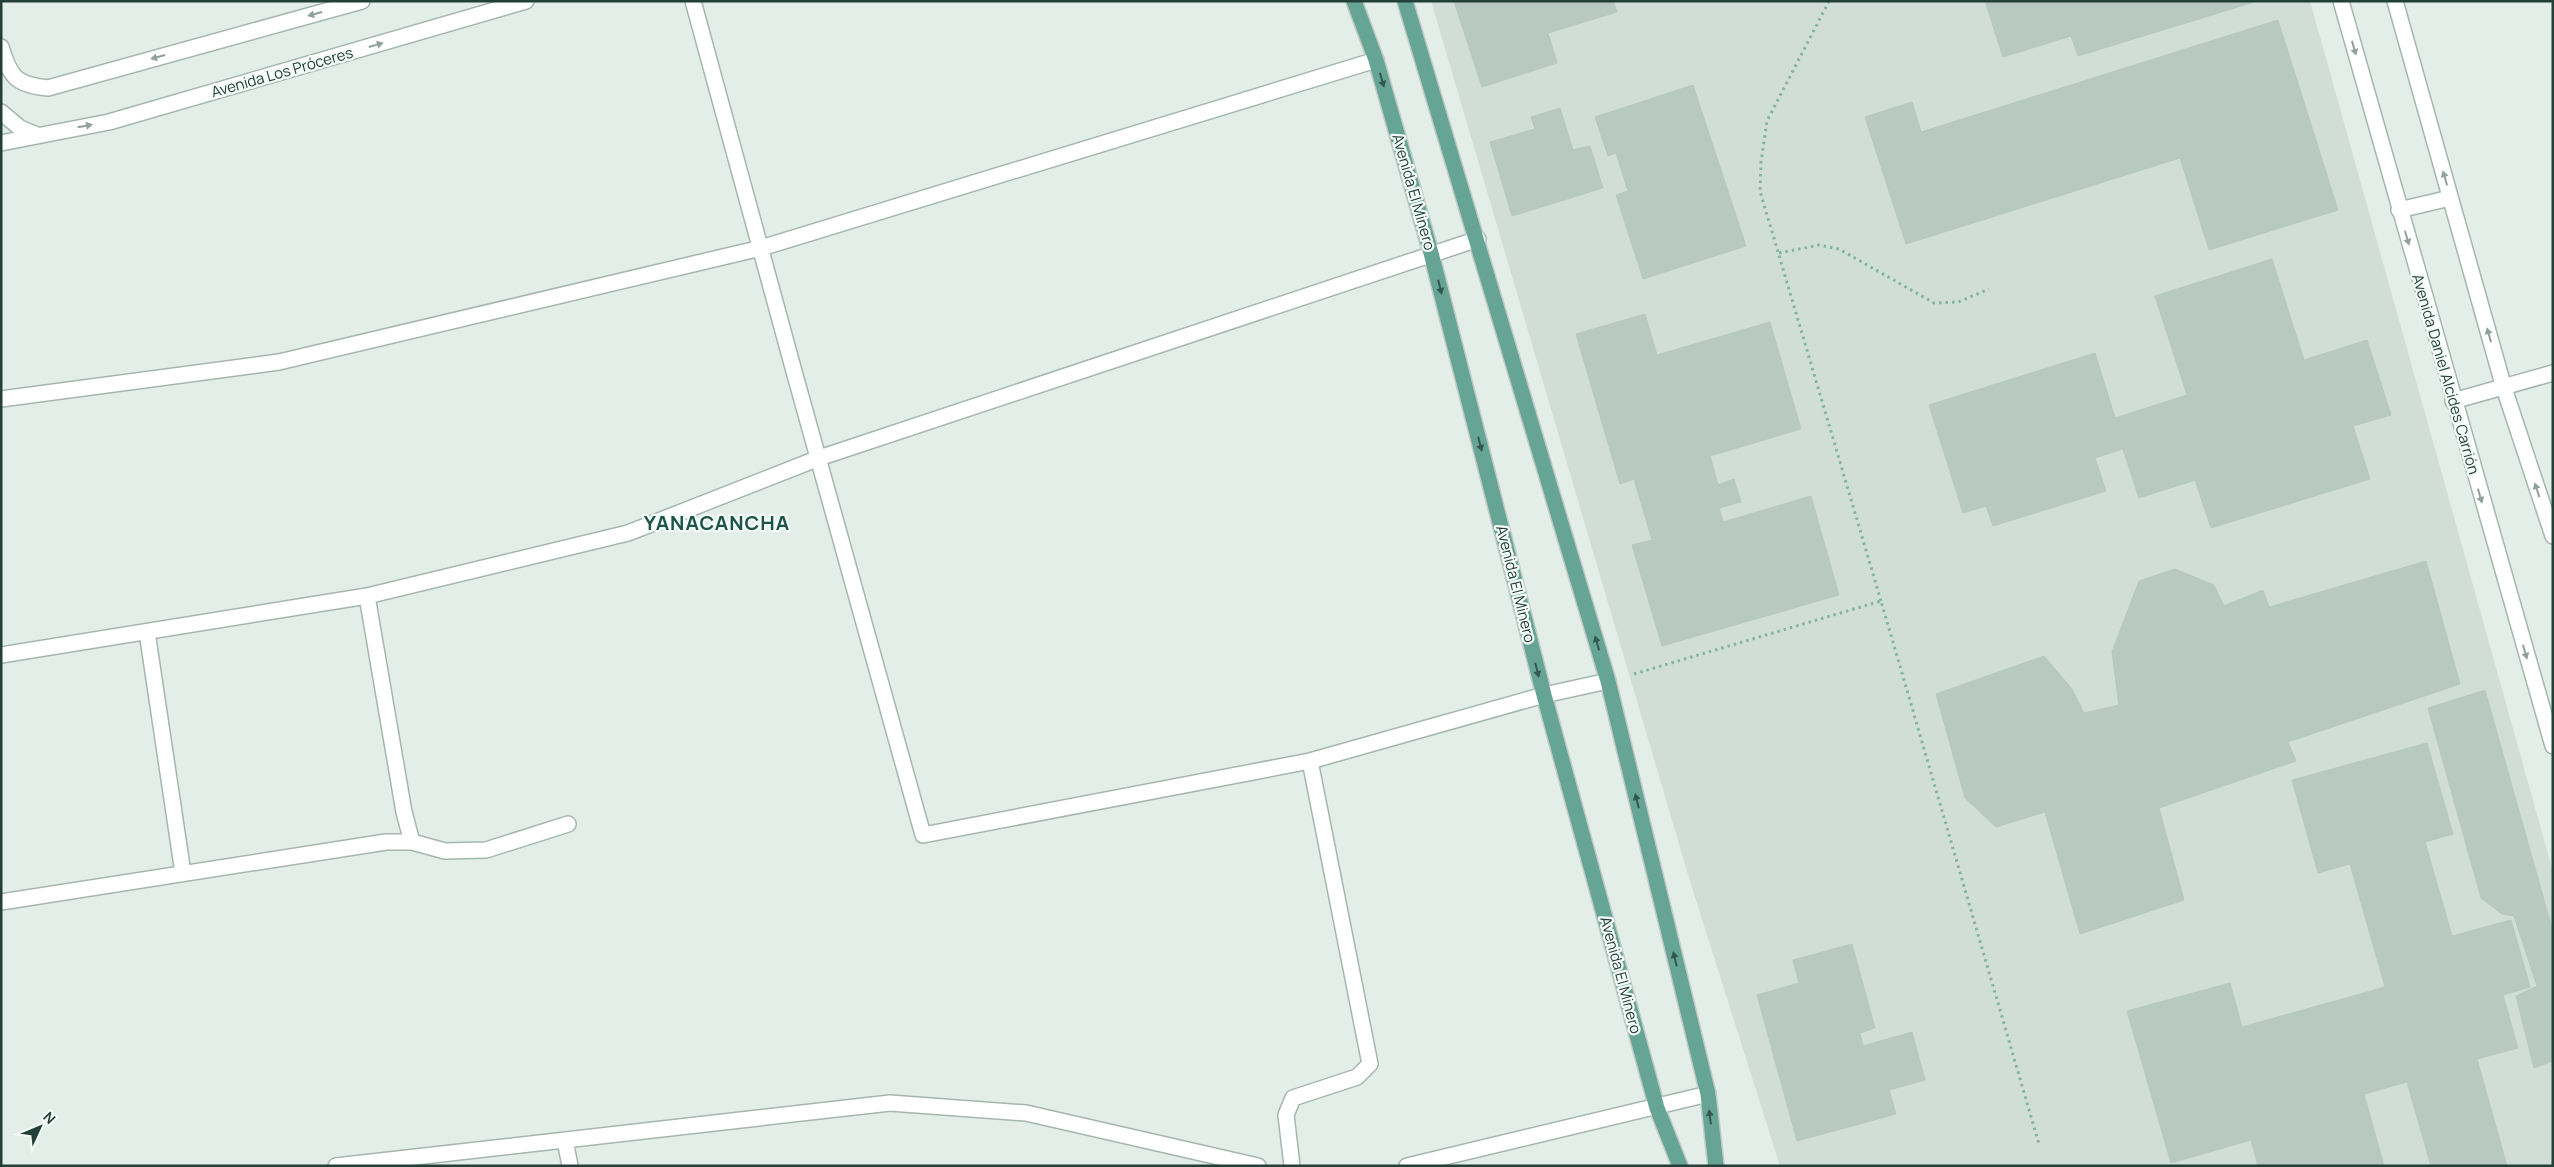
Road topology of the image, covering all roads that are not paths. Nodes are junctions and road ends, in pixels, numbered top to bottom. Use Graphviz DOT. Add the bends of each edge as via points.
graph roads {
  1 [pos="362,1"];
  2 [pos="526,1"];
  3 [pos="693,1"];
  4 [pos="1404,1"];
  5 [pos="2341,1"];
  6 [pos="2395,1"];
  7 [pos="1356,2"];
  8 [pos="1,47"];
  9 [pos="1376,60"];
  10 [pos="1,112"];
  11 [pos="37,135"];
  12 [pos="1,143"];
  13 [pos="2450,198"];
  14 [pos="2399,210"];
  15 [pos="1478,239"];
  16 [pos="761,248"];
  17 [pos="1431,253"];
  18 [pos="2553,373"];
  19 [pos="2504,388"];
  20 [pos="1,398"];
  21 [pos="2453,401"];
  22 [pos="819,458"];
  23 [pos="2553,536"];
  24 [pos="367,596"];
  25 [pos="146,632"];
  26 [pos="1,655"];
  27 [pos="1608,681"];
  28 [pos="1544,695"];
  29 [pos="2553,746"];
  30 [pos="1310,761"];
  31 [pos="568,824"];
  32 [pos="412,842"];
  33 [pos="183,873"];
  34 [pos="1,902"];
  35 [pos="1708,1094"];
  36 [pos="1657,1108"];
  37 [pos="565,1140"];
  38 [pos="336,1166"];
  39 [pos="570,1166"];
  40 [pos="1258,1166"];
  41 [pos="1292,1166"];
  42 [pos="1407,1166"];
  43 [pos="1680,1166"];
  44 [pos="1716,1166"];
  1 -- 8 [label="street, one-way" via="48,88 27,86 11,73"];
  11 -- 2 [label="street, Avenida Los Próceres, one-way" via="109,122"];
  3 -- 16 [label="street"];
  4 -- 15 [label="main road"];
  5 -- 14 [label="street, Avenida Daniel Alcides Carrión, one-way"];
  13 -- 6 [label="street, one-way"];
  7 -- 9 [label="main road, Avenida El Minero"];
  9 -- 16 [label="street"];
  9 -- 17 [label="main road, Avenida El Minero, one-way"];
  10 -- 11 [label="street" via="20,128"];
  11 -- 12 [label="street, Avenida Los Próceres"];
  13 -- 14 [label="street"];
  19 -- 13 [label="street, one-way"];
  14 -- 21 [label="street, Avenida Daniel Alcides Carrión, one-way"];
  15 -- 17 [label="street"];
  27 -- 15 [label="main road, one-way"];
  16 -- 20 [label="street" via="279,362"];
  16 -- 22 [label="street"];
  17 -- 22 [label="street"];
  17 -- 28 [label="main road, Avenida El Minero, one-way"];
  18 -- 19 [label="street"];
  19 -- 21 [label="street"];
  23 -- 19 [label="street, one-way"];
  21 -- 29 [label="street, Avenida Daniel Alcides Carrión, one-way"];
  22 -- 24 [label="street" via="628,532"];
  22 -- 30 [label="street" via="840,545 923,835"];
  24 -- 25 [label="street"];
  24 -- 32 [label="street"];
  25 -- 26 [label="street"];
  25 -- 33 [label="street"];
  27 -- 28 [label="street"];
  35 -- 27 [label="main road, one-way"];
  28 -- 30 [label="street"];
  28 -- 36 [label="main road, Avenida El Minero"];
  30 -- 41 [label="street" via="1370,1064 1357,1077 1293,1098 1286,1115"];
  31 -- 32 [label="street" via="486,850 445,851"];
  32 -- 33 [label="street" via="386,842"];
  33 -- 34 [label="street"];
  35 -- 36 [label="street"];
  44 -- 35 [label="main road, one-way"];
  36 -- 42 [label="street"];
  36 -- 43 [label="main road, Avenida El Minero"];
  37 -- 38 [label="street"];
  37 -- 39 [label="street"];
  37 -- 40 [label="street" via="890,1103 1026,1113"];
}
